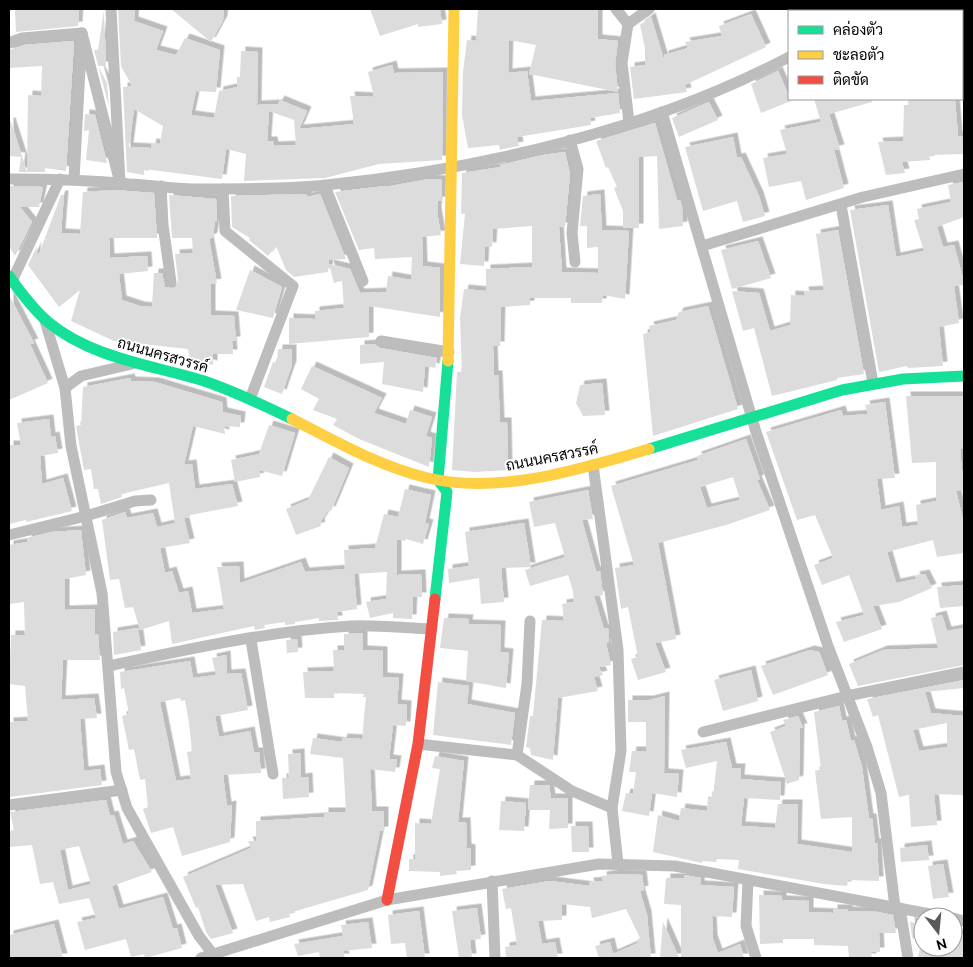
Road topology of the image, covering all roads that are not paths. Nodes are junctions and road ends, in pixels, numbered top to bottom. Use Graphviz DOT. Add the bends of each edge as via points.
graph roads {
  1 [pos="111,9"];
  2 [pos="454,9"];
  3 [pos="616,9"];
  4 [pos="649,9"];
  5 [pos="628,24"];
  6 [pos="82,33"];
  7 [pos="9,43"];
  8 [pos="788,58"];
  9 [pos="662,112"];
  10 [pos="629,122"];
  11 [pos="570,140"];
  12 [pos="453,169"];
  13 [pos="964,174"];
  14 [pos="9,179"];
  15 [pos="60,179"];
  16 [pos="74,179"];
  17 [pos="120,183"];
  18 [pos="161,186"];
  19 [pos="325,186"];
  20 [pos="223,189"];
  21 [pos="841,205"];
  22 [pos="702,246"];
  23 [pos="575,262"];
  24 [pos="10,280"];
  25 [pos="363,281"];
  26 [pos="171,282"];
  27 [pos="44,319"];
  28 [pos="382,341"];
  29 [pos="449,352"];
  30 [pos="136,363"];
  31 [pos="964,376"];
  32 [pos="873,383"];
  33 [pos="65,388"];
  34 [pos="250,399"];
  35 [pos="752,416"];
  36 [pos="593,465"];
  37 [pos="438,480"];
  38 [pos="151,500"];
  39 [pos="86,516"];
  40 [pos="9,535"];
  41 [pos="530,621"];
  42 [pos="431,629"];
  43 [pos="251,640"];
  44 [pos="109,666"];
  45 [pos="964,672"];
  46 [pos="847,696"];
  47 [pos="703,732"];
  48 [pos="418,744"];
  49 [pos="517,756"];
  50 [pos="273,774"];
  51 [pos="122,790"];
  52 [pos="9,805"];
  53 [pos="612,808"];
  54 [pos="618,864"];
  55 [pos="748,880"];
  56 [pos="492,881"];
  57 [pos="387,900"];
  58 [pos="898,908"];
  59 [pos="913,911"];
  60 [pos="215,957"];
  61 [pos="201,958"];
  62 [pos="495,958"];
  63 [pos="756,958"];
  64 [pos="908,958"];
  1 -- 17 [label="street"];
  2 -- 12 [label="main road"];
  3 -- 5 [label="street"];
  4 -- 5 [label="street"];
  5 -- 10 [label="street" via="622,63"];
  6 -- 7 [label="street" via="22,38"];
  6 -- 16 [label="street"];
  6 -- 17 [label="street"];
  8 -- 9 [label="street" via="748,78"];
  9 -- 10 [label="street"];
  9 -- 22 [label="street"];
  10 -- 11 [label="street"];
  11 -- 12 [label="street"];
  11 -- 23 [label="street" via="578,169 572,233"];
  12 -- 19 [label="street"];
  12 -- 29 [label="main road"];
  13 -- 21 [label="street"];
  14 -- 15 [label="street"];
  15 -- 16 [label="street"];
  15 -- 24 [label="street"];
  16 -- 17 [label="street"];
  17 -- 18 [label="street"];
  18 -- 20 [label="street"];
  18 -- 26 [label="street"];
  19 -- 20 [label="street"];
  19 -- 25 [label="street"];
  20 -- 34 [label="street" via="225,231 293,286"];
  21 -- 22 [label="street"];
  21 -- 32 [label="street"];
  22 -- 35 [label="street"];
  24 -- 27 [label="main road, ถนนนครสวรรค์"];
  27 -- 30 [label="main road, ถนนนครสวรรค์" via="75,342"];
  27 -- 33 [label="street"];
  28 -- 29 [label="street"];
  29 -- 37 [label="main road"];
  30 -- 33 [label="street" via="81,376"];
  30 -- 34 [label="main road, ถนนนครสวรรค์" via="205,382"];
  31 -- 32 [label="main road, ถนนนครสวรรค์"];
  32 -- 35 [label="main road, ถนนนครสวรรค์" via="803,399"];
  33 -- 39 [label="street"];
  34 -- 37 [label="main road, ถนนนครสวรรค์" via="382,462"];
  35 -- 36 [label="main road, ถนนนครสวรรค์"];
  35 -- 46 [label="street"];
  36 -- 37 [label="main road, ถนนนครสวรรค์" via="519,481 477,483"];
  36 -- 53 [label="street" via="618,650 621,751"];
  37 -- 42 [label="main road" via="447,492"];
  38 -- 39 [label="street" via="134,501"];
  39 -- 40 [label="street"];
  39 -- 44 [label="street" via="102,593"];
  41 -- 49 [label="street" via="527,684"];
  42 -- 43 [label="street" via="353,626 289,632"];
  42 -- 48 [label="main road"];
  43 -- 44 [label="street"];
  43 -- 50 [label="street"];
  44 -- 51 [label="street" via="116,772"];
  45 -- 46 [label="street"];
  46 -- 47 [label="street"];
  46 -- 58 [label="street" via="867,746 880,793"];
  48 -- 49 [label="street"];
  48 -- 57 [label="main road"];
  49 -- 53 [label="street" via="572,791"];
  51 -- 52 [label="street"];
  51 -- 60 [label="street" via="126,808 199,936"];
  53 -- 54 [label="street"];
  54 -- 55 [label="street" via="676,866"];
  54 -- 56 [label="street" via="599,864"];
  55 -- 58 [label="street"];
  55 -- 63 [label="street" via="746,926"];
  56 -- 57 [label="street"];
  56 -- 62 [label="street"];
  57 -- 60 [label="street"];
  58 -- 59 [label="street"];
  58 -- 64 [label="street"];
  60 -- 61 [label="street"];
}
